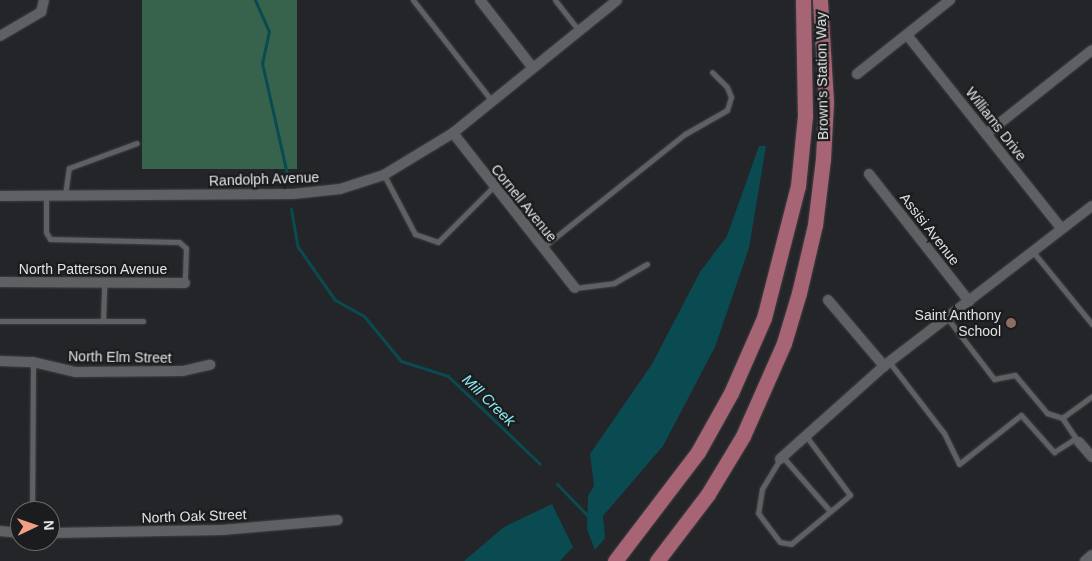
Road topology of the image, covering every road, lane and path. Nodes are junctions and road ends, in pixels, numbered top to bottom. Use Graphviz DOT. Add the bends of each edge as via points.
graph roads {
  1 [pos="44,0"];
  2 [pos="413,0"];
  3 [pos="480,0"];
  4 [pos="555,0"];
  5 [pos="617,0"];
  6 [pos="803,0"];
  7 [pos="820,0"];
  8 [pos="950,0"];
  9 [pos="579,31"];
  10 [pos="907,35"];
  11 [pos="0,36"];
  12 [pos="1092,50"];
  13 [pos="533,68"];
  14 [pos="712,72"];
  15 [pos="857,74"];
  16 [pos="492,101"];
  17 [pos="453,133"];
  18 [pos="986,134"];
  19 [pos="137,143"];
  20 [pos="869,174"];
  21 [pos="384,175"];
  22 [pos="492,188"];
  23 [pos="0,196"];
  24 [pos="46,196"];
  25 [pos="65,196"];
  26 [pos="1092,206"];
  27 [pos="1062,229"];
  28 [pos="542,248"];
  29 [pos="1034,253"];
  30 [pos="647,264"];
  31 [pos="0,282"];
  32 [pos="104,283"];
  33 [pos="185,283"];
  34 [pos="575,288"];
  35 [pos="828,300"];
  36 [pos="969,301"];
  37 [pos="948,319"];
  38 [pos="0,321"];
  39 [pos="103,322"];
  40 [pos="143,322"];
  41 [pos="1092,324"];
  42 [pos="0,361"];
  43 [pos="33,362"];
  44 [pos="887,364"];
  45 [pos="210,365"];
  46 [pos="1092,396"];
  47 [pos="1062,418"];
  48 [pos="806,435"];
  49 [pos="1077,440"];
  50 [pos="781,457"];
  51 [pos="1092,457"];
  52 [pos="32,501"];
  53 [pos="830,511"];
  54 [pos="338,520"];
  55 [pos="60,533"];
  56 [pos="1092,555"];
  57 [pos="615,561"];
  58 [pos="657,561"];
  59 [pos="1085,561"];
  1 -- 11 [label="street" via="41,12"];
  2 -- 16 [label="lane"];
  3 -- 13 [label="street"];
  4 -- 9 [label="lane"];
  5 -- 9 [label="street, Randolph Avenue"];
  6 -- 57 [label="main road, Brown's Station Way" via="805,116 798,186 764,318 732,392 698,452"];
  7 -- 58 [label="main road, Brown's Station Way" via="826,102 823,158 815,225 799,294 784,343 742,436 694,515"];
  8 -- 10 [label="street"];
  9 -- 13 [label="street, Randolph Avenue"];
  10 -- 15 [label="street"];
  10 -- 18 [label="street, Williams Drive"];
  12 -- 18 [label="street"];
  13 -- 16 [label="street, Randolph Avenue"];
  14 -- 28 [label="lane" via="727,87 731,97 727,110 685,134"];
  16 -- 17 [label="street, Randolph Avenue"];
  17 -- 21 [label="street, Randolph Avenue"];
  17 -- 22 [label="street, Cornell Avenue"];
  18 -- 27 [label="street, Williams Drive"];
  19 -- 25 [label="lane" via="69,168"];
  20 -- 36 [label="street, Assisi Avenue"];
  21 -- 22 [label="lane" via="416,234 438,242"];
  21 -- 25 [label="street, Randolph Avenue" via="340,189 292,194"];
  22 -- 28 [label="street, Cornell Avenue"];
  23 -- 24 [label="street, Randolph Avenue"];
  24 -- 25 [label="street, Randolph Avenue"];
  24 -- 33 [label="lane" via="46,232 50,239 178,242 186,248"];
  26 -- 27 [label="street"];
  27 -- 29 [label="street"];
  28 -- 34 [label="street, Cornell Avenue"];
  29 -- 36 [label="street"];
  29 -- 41 [label="lane"];
  30 -- 34 [label="lane" via="614,283"];
  31 -- 32 [label="street, North Patterson Avenue"];
  32 -- 33 [label="street, North Patterson Avenue"];
  32 -- 39 [label="lane"];
  35 -- 44 [label="street"];
  36 -- 37 [label="street"];
  37 -- 44 [label="street"];
  37 -- 47 [label="lane" via="994,379 1015,376 1047,413"];
  38 -- 39 [label="lane"];
  39 -- 40 [label="lane"];
  42 -- 43 [label="street, North Elm Street"];
  43 -- 45 [label="street, North Elm Street" via="75,372 183,371"];
  43 -- 52 [label="lane"];
  44 -- 48 [label="street"];
  44 -- 49 [label="lane" via="944,433 959,464 1020,415 1054,452"];
  46 -- 47 [label="lane"];
  47 -- 49 [label="lane"];
  48 -- 50 [label="street"];
  48 -- 53 [label="lane" via="850,495"];
  49 -- 51 [label="street"];
  50 -- 53 [label="lane"];
  50 -- 53 [label="lane" via="770,470 758,503 758,513 780,542 791,544"];
  54 -- 55 [label="street, North Oak Street" via="222,530"];
  56 -- 59 [label="street"];
}
